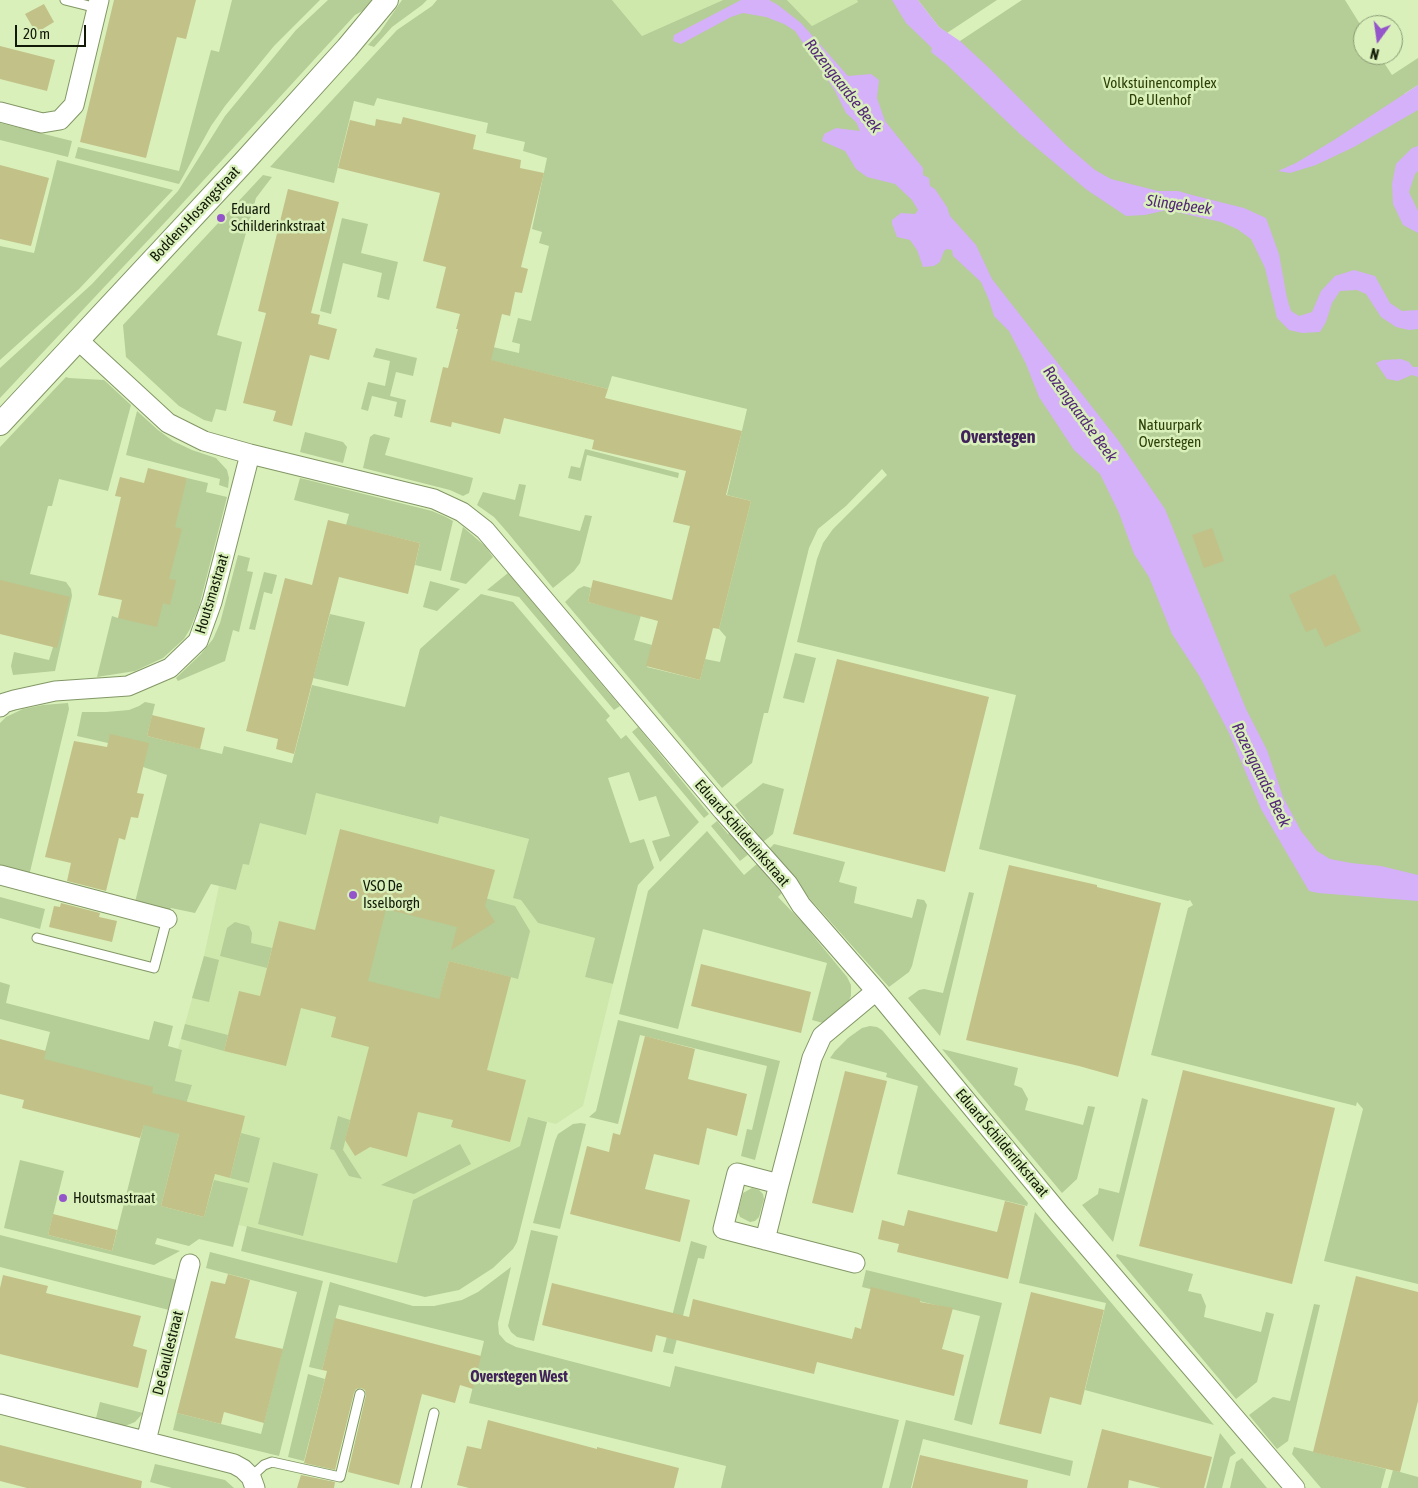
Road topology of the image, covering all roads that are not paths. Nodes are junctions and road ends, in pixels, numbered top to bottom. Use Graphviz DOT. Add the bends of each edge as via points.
graph roads {
  1 [pos="65,0"];
  2 [pos="387,0"];
  3 [pos="98,4"];
  4 [pos="0,112"];
  5 [pos="78,340"];
  6 [pos="0,424"];
  7 [pos="250,454"];
  8 [pos="0,707"];
  9 [pos="0,875"];
  10 [pos="167,919"];
  11 [pos="37,938"];
  12 [pos="876,991"];
  13 [pos="779,1184"];
  14 [pos="766,1240"];
  15 [pos="855,1263"];
  16 [pos="190,1264"];
  17 [pos="360,1394"];
  18 [pos="0,1404"];
  19 [pos="434,1413"];
  20 [pos="146,1441"];
  21 [pos="253,1482"];
  22 [pos="416,1488"];
  23 [pos="1295,1488"];
  1 -- 3 [label="lane"];
  2 -- 5 [label="street, Boddens Hosangstraat" via="250,156"];
  3 -- 4 [label="street" via="74,105 60,120 42,123"];
  5 -- 6 [label="street, Boddens Hosangstraat"];
  5 -- 7 [label="street, Eduard Schilderinkstraat" via="168,423 204,441"];
  7 -- 8 [label="street, Houtsmastraat" via="212,602 198,641 170,668 128,686 55,691"];
  7 -- 12 [label="street, Eduard Schilderinkstraat" via="434,498 462,512 485,530"];
  9 -- 10 [label="street"];
  10 -- 11 [label="lane" via="154,968"];
  12 -- 13 [label="street" via="822,1036 812,1058"];
  12 -- 23 [label="street, Eduard Schilderinkstraat" via="1055,1208"];
  13 -- 14 [label="street"];
  13 -- 14 [label="street" via="737,1173 723,1229"];
  14 -- 15 [label="street"];
  16 -- 20 [label="street, De Gaullestraat"];
  17 -- 21 [label="lane" via="340,1477 272,1462 264,1465"];
  18 -- 20 [label="street"];
  19 -- 22 [label="lane"];
  20 -- 21 [label="street" via="234,1464 243,1469"];
}
